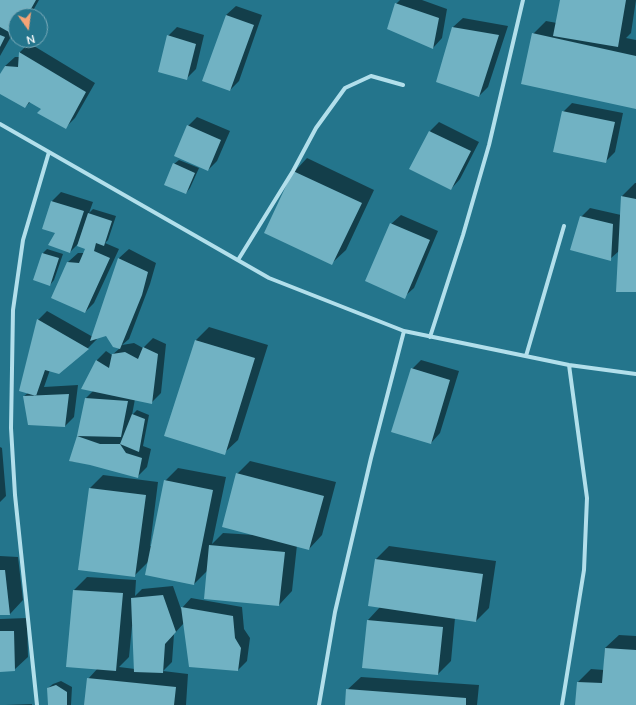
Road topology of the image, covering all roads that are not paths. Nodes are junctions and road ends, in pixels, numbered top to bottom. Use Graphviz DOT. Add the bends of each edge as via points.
graph roads {
  1 [pos="523,0"];
  2 [pos="403,85"];
  3 [pos="0,124"];
  4 [pos="49,152"];
  5 [pos="564,226"];
  6 [pos="238,260"];
  7 [pos="404,331"];
  8 [pos="430,337"];
  9 [pos="526,356"];
  10 [pos="569,365"];
  11 [pos="636,374"];
  12 [pos="37,705"];
  13 [pos="319,705"];
  14 [pos="562,705"];
  1 -- 8 [label="street" via="489,145"];
  2 -- 6 [label="street" via="371,76 345,88 316,128 293,171"];
  3 -- 4 [label="street"];
  4 -- 6 [label="street"];
  4 -- 12 [label="street" via="23,240 13,310 11,428 14,495"];
  5 -- 9 [label="street"];
  6 -- 7 [label="street" via="269,278"];
  7 -- 8 [label="street"];
  7 -- 13 [label="street" via="334,612"];
  8 -- 9 [label="street"];
  9 -- 10 [label="street"];
  10 -- 11 [label="street"];
  10 -- 14 [label="street" via="587,498 584,570"];
}
